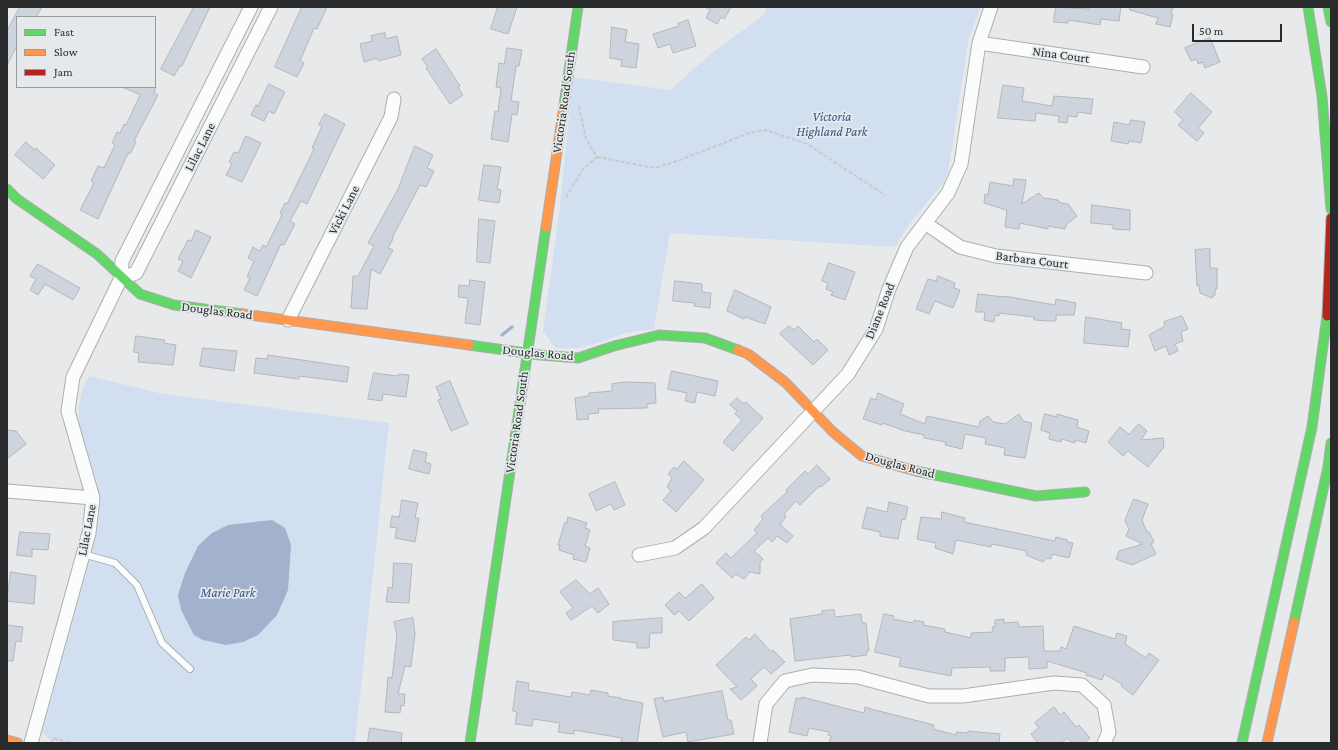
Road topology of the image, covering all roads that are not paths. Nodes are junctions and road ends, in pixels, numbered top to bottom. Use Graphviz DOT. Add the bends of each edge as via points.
graph roads {
  1 [pos="251,7"];
  2 [pos="272,7"];
  3 [pos="578,7"];
  4 [pos="991,7"];
  5 [pos="1308,7"];
  6 [pos="1328,7"];
  7 [pos="1331,22"];
  8 [pos="979,43"];
  9 [pos="1143,67"];
  10 [pos="394,100"];
  11 [pos="7,189"];
  12 [pos="1331,209"];
  13 [pos="1331,218"];
  14 [pos="925,223"];
  15 [pos="1146,273"];
  16 [pos="121,278"];
  17 [pos="288,320"];
  18 [pos="527,354"];
  19 [pos="813,412"];
  20 [pos="1331,443"];
  21 [pos="7,491"];
  22 [pos="1085,492"];
  23 [pos="93,498"];
  24 [pos="83,554"];
  25 [pos="639,555"];
  26 [pos="190,669"];
  27 [pos="1107,737"];
  28 [pos="7,740"];
  29 [pos="18,743"];
  30 [pos="31,743"];
  31 [pos="470,743"];
  32 [pos="760,743"];
  33 [pos="1242,743"];
  34 [pos="1267,743"];
  1 -- 16 [label="street, Lilac Lane" via="122,261"];
  2 -- 16 [label="street, Lilac Lane" via="136,273"];
  3 -- 18 [label="main road, Victoria Road South"];
  4 -- 8 [label="street, Diane Road"];
  5 -- 12 [label="main road" via="1322,96"];
  6 -- 7 [label="main road"];
  8 -- 9 [label="street, Nina Court"];
  8 -- 14 [label="street, Diane Road" via="961,164 948,193"];
  10 -- 17 [label="street, Vicki Lane" via="390,117"];
  11 -- 16 [label="main road, Douglas Road" via="17,199 97,254"];
  13 -- 33 [label="main road" via="1328,308 1312,427"];
  14 -- 15 [label="street, Barbara Court" via="960,247 996,256"];
  14 -- 19 [label="street, Diane Road" via="907,247 876,329 848,374"];
  16 -- 17 [label="main road, Douglas Road" via="140,294 174,305"];
  16 -- 23 [label="street, Lilac Lane" via="73,377 68,411"];
  17 -- 18 [label="main road, Douglas Road"];
  18 -- 19 [label="main road, Douglas Road" via="578,358 659,335 705,338 748,354 785,382"];
  18 -- 31 [label="main road, Victoria Road South"];
  19 -- 22 [label="main road, Douglas Road" via="862,456 898,467 1036,496"];
  19 -- 25 [label="street, Diane Road" via="704,528 675,548"];
  20 -- 34 [label="main road" via="1328,467"];
  21 -- 23 [label="street"];
  23 -- 24 [label="street, Lilac Lane" via="89,533"];
  24 -- 26 [label="lane" via="115,563 137,586 162,643"];
  24 -- 30 [label="street, Lilac Lane"];
  27 -- 32 [label="street" via="1104,705 1082,685 1054,683 963,696 929,696 858,677 812,675 785,681 766,704"];
  28 -- 29 [label="main road"];
}
